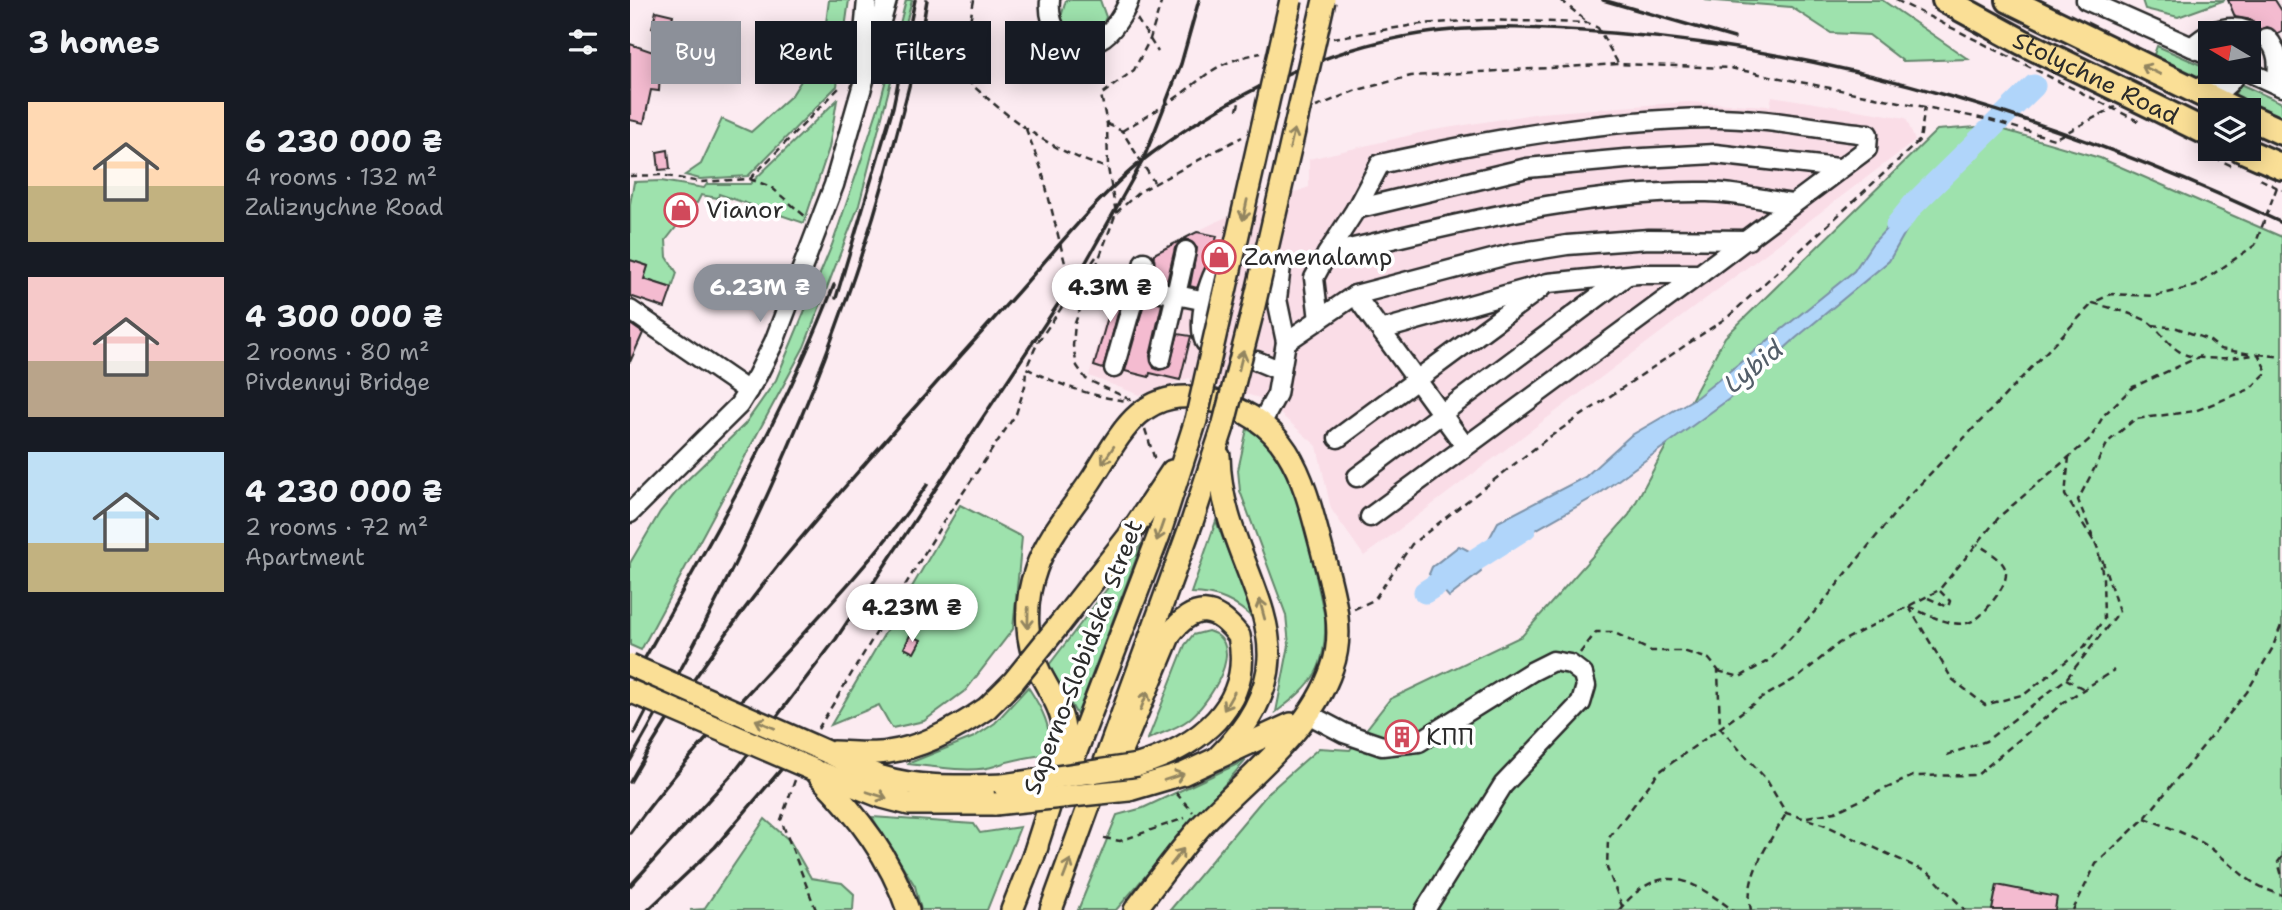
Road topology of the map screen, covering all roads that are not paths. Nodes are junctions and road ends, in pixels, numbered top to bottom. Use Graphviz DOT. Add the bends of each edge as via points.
graph roads {
  1 [pos="867,0"];
  2 [pos="887,0"];
  3 [pos="1050,0"];
  4 [pos="1291,0"];
  5 [pos="1324,0"];
  6 [pos="1945,0"];
  7 [pos="2009,0"];
  8 [pos="2086,0"];
  9 [pos="1129,2"];
  10 [pos="2100,4"];
  11 [pos="2267,38"];
  12 [pos="2198,43"];
  13 [pos="2192,47"];
  14 [pos="2198,50"];
  15 [pos="2261,78"];
  16 [pos="2231,84"];
  17 [pos="2279,86"];
  18 [pos="2195,92"];
  19 [pos="2208,98"];
  20 [pos="857,112"];
  21 [pos="2261,122"];
  22 [pos="2198,128"];
  23 [pos="2282,132"];
  24 [pos="2258,161"];
  25 [pos="1838,168"];
  26 [pos="2279,177"];
  27 [pos="1791,204"];
  28 [pos="1356,209"];
  29 [pos="1748,240"];
  30 [pos="1186,251"];
  31 [pos="1327,254"];
  32 [pos="1226,257"];
  33 [pos="1144,262"];
  34 [pos="1281,266"];
  35 [pos="1700,274"];
  36 [pos="1626,275"];
  37 [pos="1548,284"];
  38 [pos="1137,287"];
  39 [pos="1176,295"];
  40 [pos="1355,295"];
  41 [pos="1206,301"];
  42 [pos="630,310"];
  43 [pos="1319,320"];
  44 [pos="1381,330"];
  45 [pos="1205,342"];
  46 [pos="1286,342"];
  47 [pos="1161,359"];
  48 [pos="1258,361"];
  49 [pos="1114,368"];
  50 [pos="1281,371"];
  51 [pos="1417,382"];
  52 [pos="748,391"];
  53 [pos="1441,414"];
  54 [pos="1262,422"];
  55 [pos="1221,433"];
  56 [pos="1338,438"];
  57 [pos="1189,446"];
  58 [pos="1465,446"];
  59 [pos="1357,477"];
  60 [pos="630,513"];
  61 [pos="1370,517"];
  62 [pos="630,665"];
  63 [pos="630,691"];
  64 [pos="1253,714"];
  65 [pos="1308,714"];
  66 [pos="1267,737"];
  67 [pos="827,752"];
  68 [pos="1217,758"];
  69 [pos="805,775"];
  70 [pos="999,794"];
  71 [pos="1083,828"];
  72 [pos="1033,858"];
  73 [pos="908,910"];
  74 [pos="1012,910"];
  75 [pos="1051,910"];
  76 [pos="1135,910"];
  77 [pos="1425,910"];
  1 -- 20 [label="street"];
  2 -- 20 [label="street"];
  3 -- 9 [label="street" via="1048,16 1053,30 1076,43 1102,38"];
  4 -- 57 [label="main road, Saperno-Slobidska Street, one-way, bridge"];
  55 -- 5 [label="main road, one-way, bridge" via="1254,310"];
  6 -- 22 [label="highway, Stolychne Road"];
  18 -- 7 [label="highway, Stolychne Road, one-way"];
  8 -- 10 [label="street"];
  10 -- 13 [label="street"];
  11 -- 17 [label="street" via="2275,46 2279,62"];
  12 -- 13 [label="street"];
  13 -- 14 [label="street"];
  15 -- 17 [label="street"];
  16 -- 18 [label="street"];
  18 -- 19 [label="highway, Stolychne Road"];
  20 -- 52 [label="street" via="774,342"];
  21 -- 23 [label="highway"];
  24 -- 26 [label="highway"];
  25 -- 27 [label="street"];
  25 -- 28 [label="street" via="1715,154 1625,159 1527,168"];
  25 -- 28 [label="street" via="1867,149 1868,134 1711,118 1621,123 1521,135 1380,164"];
  27 -- 29 [label="street"];
  27 -- 31 [label="street" via="1708,191 1599,197"];
  28 -- 31 [label="street"];
  29 -- 35 [label="street"];
  29 -- 40 [label="street" via="1649,239 1567,245 1511,254"];
  30 -- 39 [label="street"];
  31 -- 43 [label="street" via="1314,278"];
  32 -- 41 [label="street" via="1215,266"];
  33 -- 38 [label="street"];
  34 -- 46 [label="street" via="1277,299"];
  35 -- 36 [label="street"];
  35 -- 58 [label="street"];
  36 -- 37 [label="street"];
  36 -- 53 [label="street"];
  37 -- 44 [label="street"];
  37 -- 51 [label="street"];
  38 -- 39 [label="street"];
  38 -- 49 [label="street"];
  39 -- 41 [label="street"];
  39 -- 47 [label="street"];
  40 -- 43 [label="street"];
  40 -- 44 [label="street"];
  41 -- 45 [label="street" via="1200,331"];
  42 -- 52 [label="street"];
  43 -- 46 [label="street"];
  44 -- 51 [label="street"];
  46 -- 50 [label="street"];
  48 -- 50 [label="street"];
  50 -- 54 [label="street" via="1277,394"];
  51 -- 53 [label="street"];
  51 -- 56 [label="street"];
  52 -- 60 [label="street"];
  53 -- 58 [label="street"];
  53 -- 59 [label="street"];
  54 -- 65 [label="main road" via="1286,448 1297,470 1338,617 1334,665"];
  54 -- 72 [label="main road, one-way" via="1234,408 1181,395 1147,412 1132,421 1054,535 1035,572 1027,626 1039,671 1065,731"];
  64 -- 55 [label="main road, one-way" via="1266,682 1267,636 1253,577 1224,502"];
  55 -- 71 [label="main road"];
  57 -- 67 [label="main road, bridge" via="1128,537 1013,682 987,708 961,726 887,753"];
  57 -- 72 [label="main road, Saperno-Slobidska Street, one-way" via="1095,708"];
  58 -- 61 [label="street"];
  67 -- 62 [label="main road, one-way, bridge"];
  63 -- 69 [label="main road, bridge"];
  64 -- 66 [label="main road" via="1250,729"];
  64 -- 68 [label="main road"];
  65 -- 66 [label="main road"];
  76 -- 65 [label="main road, one-way" via="1202,826"];
  65 -- 77 [label="street" via="1382,746 1419,742 1553,661 1570,664 1583,674 1586,686 1581,704 1503,785"];
  66 -- 68 [label="main road"];
  67 -- 70 [label="main road" via="881,777"];
  70 -- 68 [label="main road, one-way, bridge" via="1129,790 1183,775"];
  69 -- 70 [label="main road, one-way" via="909,804"];
  69 -- 73 [label="main road" via="867,830"];
  71 -- 70 [label="main road, one-way, bridge" via="1130,736 1170,634 1182,617 1192,612 1218,615 1239,636 1241,670 1223,711 1203,736 1168,756 1138,765"];
  75 -- 71 [label="main road, one-way"];
  72 -- 74 [label="main road, Saperno-Slobidska Street"];
}
